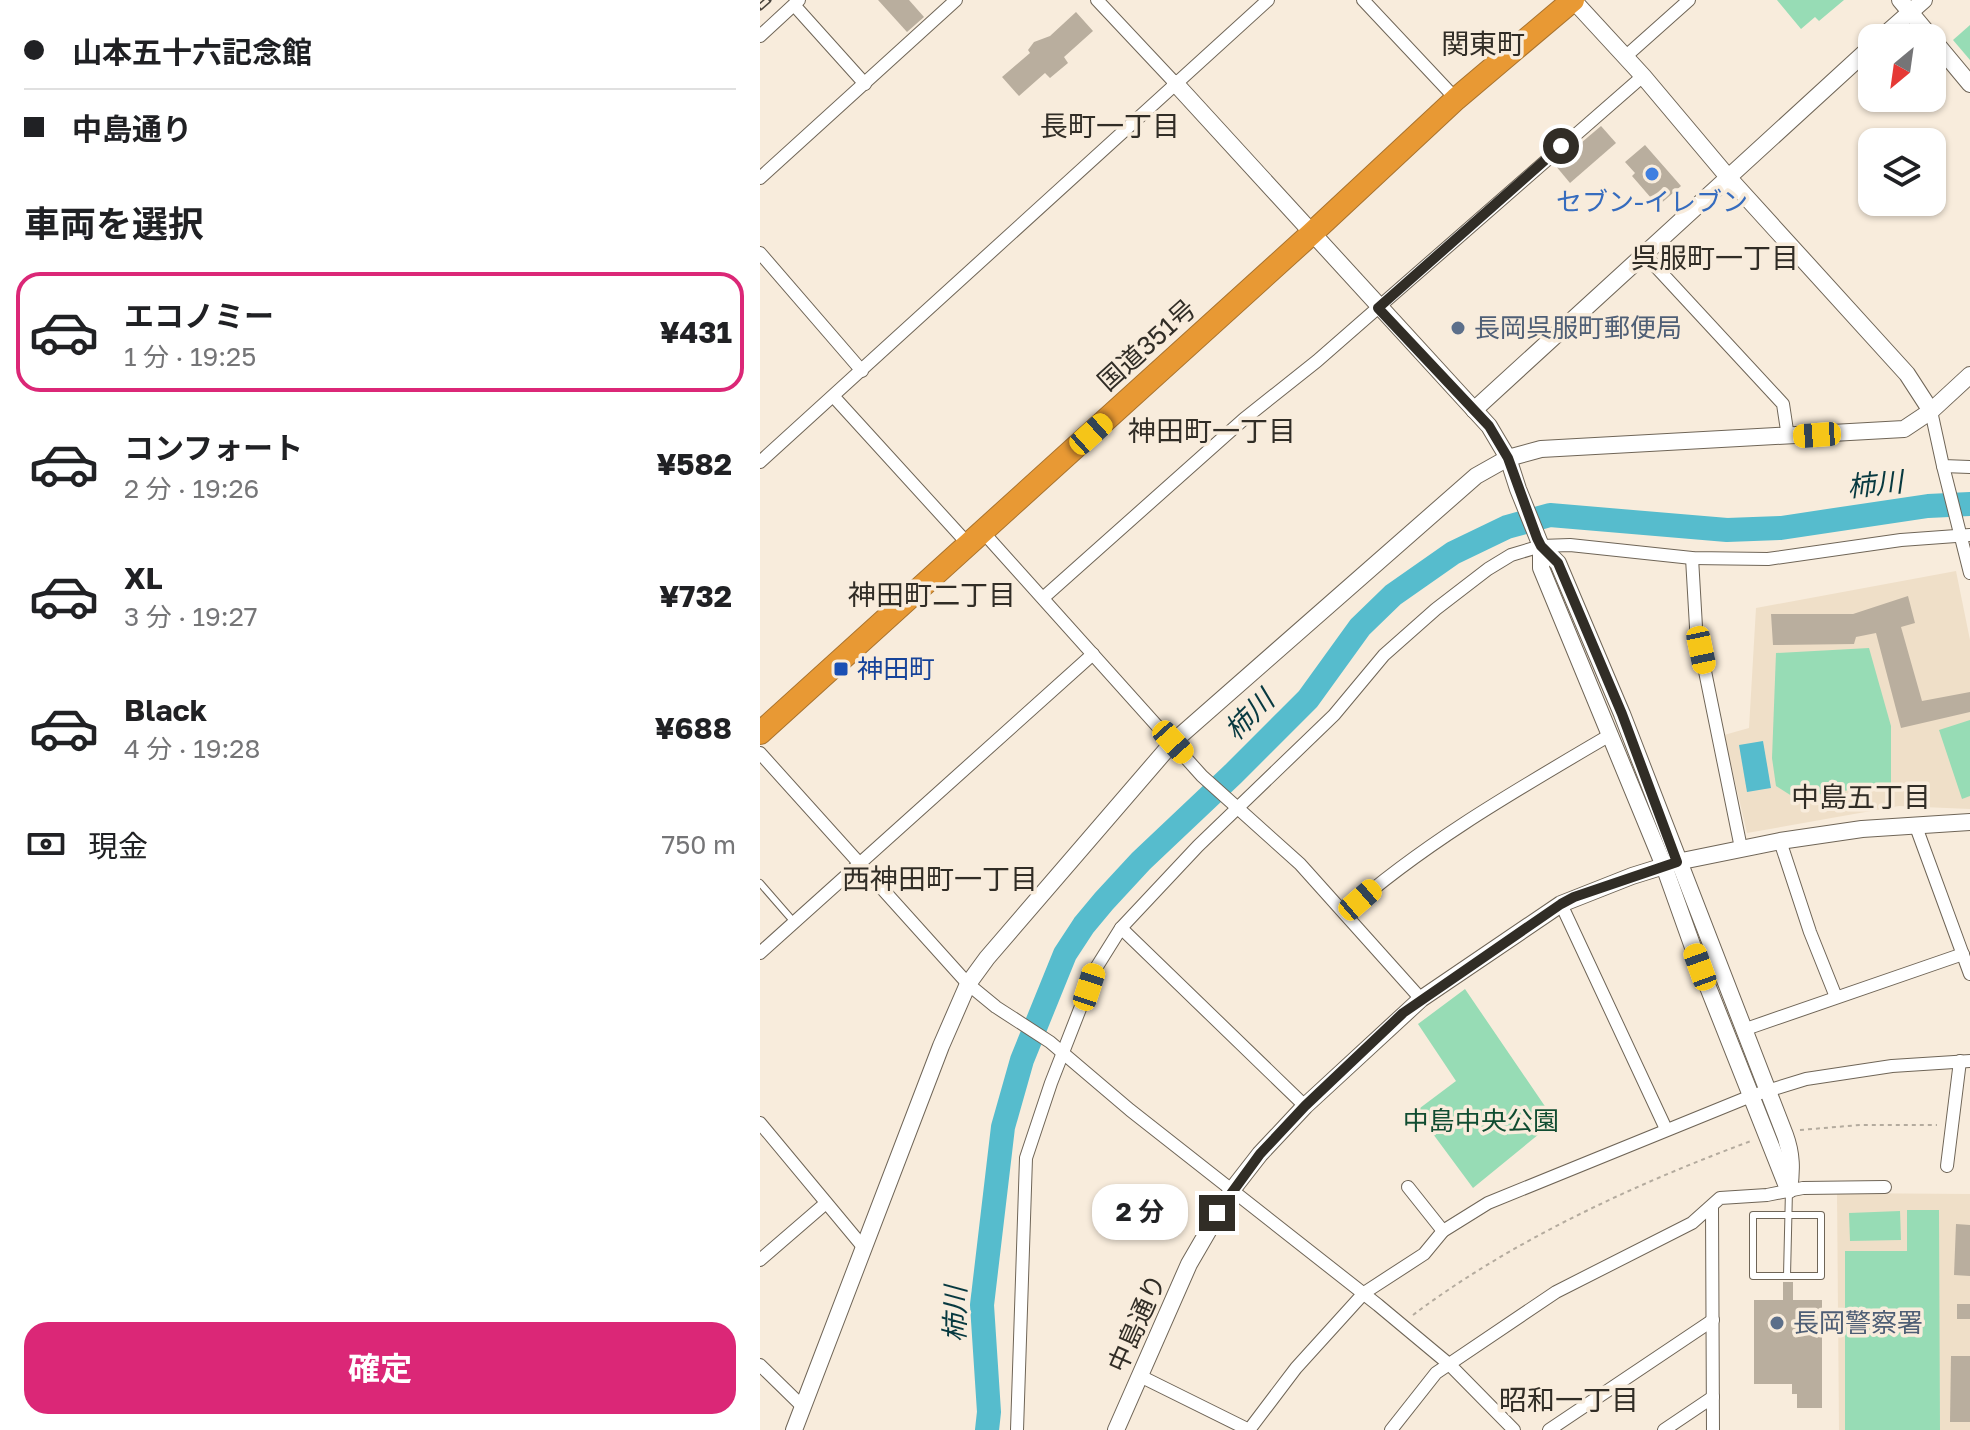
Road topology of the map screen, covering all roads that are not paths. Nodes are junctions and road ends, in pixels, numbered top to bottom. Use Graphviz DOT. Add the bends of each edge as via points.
graph roads {
  1 [pos="956,0"];
  2 [pos="1097,0"];
  3 [pos="1268,0"];
  4 [pos="1363,0"];
  5 [pos="1573,0"];
  6 [pos="1689,0"];
  7 [pos="1924,0"];
  8 [pos="796,2"];
  9 [pos="1905,6"];
  10 [pos="1892,24"];
  11 [pos="760,36"];
  12 [pos="1625,57"];
  13 [pos="1858,59"];
  14 [pos="1643,76"];
  15 [pos="1175,83"];
  16 [pos="865,84"];
  17 [pos="1970,84"];
  18 [pos="1456,99"];
  19 [pos="1728,177"];
  20 [pos="760,178"];
  21 [pos="1311,234"];
  22 [pos="760,253"];
  23 [pos="1645,255"];
  24 [pos="1378,308"];
  25 [pos="862,371"];
  26 [pos="1970,375"];
  27 [pos="834,397"];
  28 [pos="1474,410"];
  29 [pos="1931,411"];
  30 [pos="1788,437"];
  31 [pos="1508,458"];
  32 [pos="760,462"];
  33 [pos="1943,466"];
  34 [pos="1970,467"];
  35 [pos="1963,530"];
  36 [pos="975,538"];
  37 [pos="1539,542"];
  38 [pos="1692,558"];
  39 [pos="1970,573"];
  40 [pos="1043,598"];
  41 [pos="1093,654"];
  42 [pos="760,733"];
  43 [pos="1610,735"];
  44 [pos="1173,742"];
  45 [pos="760,753"];
  46 [pos="1235,804"];
  47 [pos="1970,822"];
  48 [pos="1915,824"];
  49 [pos="1780,841"];
  50 [pos="1741,848"];
  51 [pos="857,864"];
  52 [pos="1670,864"];
  53 [pos="760,883"];
  54 [pos="1561,904"];
  55 [pos="1346,912"];
  56 [pos="794,922"];
  57 [pos="1121,928"];
  58 [pos="760,953"];
  59 [pos="1963,954"];
  60 [pos="1970,974"];
  61 [pos="968,984"];
  62 [pos="1836,997"];
  63 [pos="1421,999"];
  64 [pos="1743,1030"];
  65 [pos="1063,1053"];
  66 [pos="1965,1061"];
  67 [pos="1760,1094"];
  68 [pos="1305,1106"];
  69 [pos="760,1123"];
  70 [pos="1666,1129"];
  71 [pos="1947,1166"];
  72 [pos="1408,1187"];
  73 [pos="1885,1187"];
  74 [pos="1232,1190"];
  75 [pos="1789,1190"];
  76 [pos="826,1203"];
  77 [pos="1712,1207"];
  78 [pos="1787,1215"];
  79 [pos="1443,1231"];
  80 [pos="864,1248"];
  81 [pos="760,1260"];
  82 [pos="1787,1276"];
  83 [pos="1364,1293"];
  84 [pos="1713,1320"];
  85 [pos="760,1365"];
  86 [pos="1450,1365"];
  87 [pos="1140,1376"];
  88 [pos="1713,1397"];
  89 [pos="803,1407"];
  90 [pos="1395,1425"];
  91 [pos="794,1430"];
  92 [pos="1017,1430"];
  93 [pos="1116,1430"];
  94 [pos="1249,1430"];
  95 [pos="1408,1430"];
  96 [pos="1514,1430"];
  97 [pos="1549,1430"];
  98 [pos="1664,1430"];
  99 [pos="1713,1430"];
  1 -- 16 [label="street"];
  2 -- 15 [label="street"];
  3 -- 15 [label="street"];
  4 -- 18 [label="street"];
  5 -- 12 [label="street"];
  5 -- 18 [label="highway, 国道351号"];
  6 -- 12 [label="street"];
  7 -- 9 [label="street"];
  8 -- 11 [label="street"];
  8 -- 16 [label="street"];
  9 -- 10 [label="street"];
  9 -- 17 [label="street"];
  12 -- 14 [label="street"];
  13 -- 19 [label="street"];
  14 -- 19 [label="street"];
  14 -- 24 [label="street"];
  15 -- 21 [label="street"];
  15 -- 25 [label="street"];
  16 -- 20 [label="street"];
  18 -- 21 [label="highway, 国道351号"];
  19 -- 23 [label="street"];
  19 -- 29 [label="street" via="1907,374"];
  21 -- 24 [label="street"];
  21 -- 36 [label="highway, 国道351号"];
  22 -- 25 [label="street"];
  23 -- 28 [label="street"];
  23 -- 30 [label="street" via="1783,404"];
  24 -- 28 [label="street"];
  24 -- 40 [label="street" via="1232,429"];
  25 -- 27 [label="street"];
  26 -- 29 [label="street"];
  27 -- 32 [label="street"];
  27 -- 36 [label="street"];
  28 -- 31 [label="street"];
  29 -- 30 [label="street" via="1904,429"];
  29 -- 33 [label="street"];
  30 -- 31 [label="street" via="1541,449"];
  31 -- 37 [label="street"];
  31 -- 44 [label="street" via="1476,476"];
  33 -- 34 [label="street"];
  33 -- 35 [label="street"];
  35 -- 38 [label="street" via="1796,557"];
  35 -- 39 [label="street"];
  36 -- 40 [label="street"];
  36 -- 42 [label="highway, 国道351号"];
  37 -- 38 [label="street"];
  37 -- 43 [label="street" via="1541,568"];
  37 -- 46 [label="street" via="1511,555 1436,609 1384,655 1334,715"];
  37 -- 52 [label="street" via="1558,563 1622,714"];
  38 -- 50 [label="street" via="1696,627"];
  40 -- 41 [label="street"];
  41 -- 44 [label="street"];
  41 -- 51 [label="street"];
  43 -- 52 [label="street"];
  43 -- 55 [label="street" via="1456,831"];
  44 -- 46 [label="street"];
  44 -- 61 [label="street"];
  45 -- 51 [label="street"];
  46 -- 55 [label="street"];
  46 -- 57 [label="street"];
  47 -- 48 [label="street, 中島通り"];
  48 -- 49 [label="street, 中島通り"];
  48 -- 59 [label="street"];
  49 -- 50 [label="street, 中島通り"];
  49 -- 62 [label="street"];
  50 -- 52 [label="street, 中島通り"];
  51 -- 56 [label="street"];
  51 -- 61 [label="street"];
  52 -- 54 [label="street, 中島通り"];
  52 -- 64 [label="street"];
  52 -- 67 [label="street"];
  53 -- 56 [label="lane"];
  54 -- 63 [label="street, 中島通り"];
  54 -- 70 [label="street"];
  55 -- 63 [label="street"];
  56 -- 58 [label="street"];
  57 -- 65 [label="street" via="1096,968"];
  57 -- 68 [label="street"];
  59 -- 60 [label="street"];
  59 -- 62 [label="street"];
  61 -- 65 [label="street"];
  61 -- 80 [label="street"];
  62 -- 64 [label="street"];
  63 -- 68 [label="street, 中島通り"];
  64 -- 67 [label="street"];
  65 -- 74 [label="street"];
  65 -- 92 [label="street" via="1026,1158"];
  66 -- 67 [label="street" via="1861,1070"];
  66 -- 71 [label="street"];
  67 -- 70 [label="street"];
  67 -- 75 [label="street" via="1767,1134"];
  67 -- 75 [label="street" via="1790,1150"];
  68 -- 74 [label="street, 中島通り"];
  69 -- 76 [label="street"];
  70 -- 79 [label="street" via="1488,1203"];
  72 -- 79 [label="street"];
  73 -- 75 [label="street"];
  74 -- 83 [label="street"];
  74 -- 87 [label="street, 中島通り" via="1189,1264"];
  75 -- 77 [label="street" via="1720,1198"];
  75 -- 78 [label="lane"];
  76 -- 80 [label="street"];
  76 -- 81 [label="street"];
  77 -- 84 [label="street"];
  77 -- 86 [label="street" via="1692,1223 1556,1292"];
  78 -- 82 [label="lane"];
  78 -- 82 [label="lane" via="1753,1215 1753,1276"];
  78 -- 82 [label="lane" via="1821,1215 1821,1276"];
  79 -- 83 [label="street" via="1424,1254"];
  80 -- 89 [label="street"];
  83 -- 86 [label="street"];
  83 -- 94 [label="street"];
  84 -- 88 [label="street"];
  84 -- 97 [label="street"];
  85 -- 89 [label="street"];
  86 -- 90 [label="street" via="1436,1373"];
  86 -- 96 [label="street"];
  87 -- 93 [label="street, 中島通り"];
  87 -- 94 [label="street"];
  88 -- 98 [label="street"];
  88 -- 99 [label="street"];
  89 -- 91 [label="street"];
  90 -- 95 [label="street"];
}
